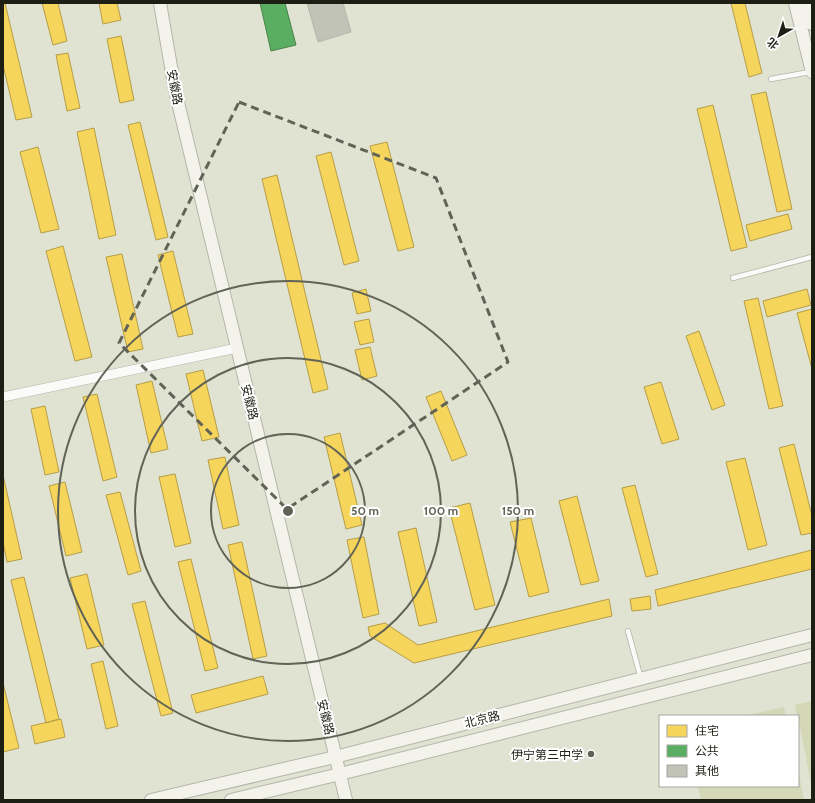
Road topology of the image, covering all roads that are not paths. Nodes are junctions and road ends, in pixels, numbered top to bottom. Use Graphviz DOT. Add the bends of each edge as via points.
graph roads {
  1 [pos="160,3"];
  2 [pos="795,3"];
  3 [pos="807,3"];
  4 [pos="812,24"];
  5 [pos="812,72"];
  6 [pos="771,79"];
  7 [pos="812,257"];
  8 [pos="733,278"];
  9 [pos="237,348"];
  10 [pos="3,397"];
  11 [pos="628,631"];
  12 [pos="812,635"];
  13 [pos="812,655"];
  14 [pos="640,679"];
  15 [pos="335,757"];
  16 [pos="340,774"];
  17 [pos="151,800"];
  18 [pos="231,800"];
  19 [pos="346,800"];
  1 -- 9 [label="street, 安徽路" via="175,90"];
  2 -- 5 [label="street"];
  3 -- 4 [label="street"];
  5 -- 6 [label="lane"];
  7 -- 8 [label="lane"];
  9 -- 10 [label="street"];
  9 -- 15 [label="street, 安徽路"];
  11 -- 14 [label="lane"];
  12 -- 14 [label="street, 北京路"];
  13 -- 16 [label="street, 北京路"];
  14 -- 15 [label="street, 北京路"];
  15 -- 16 [label="street, 安徽路"];
  15 -- 17 [label="street, 北京路"];
  16 -- 18 [label="street, 北京路"];
  16 -- 19 [label="street, 安徽路"];
}
